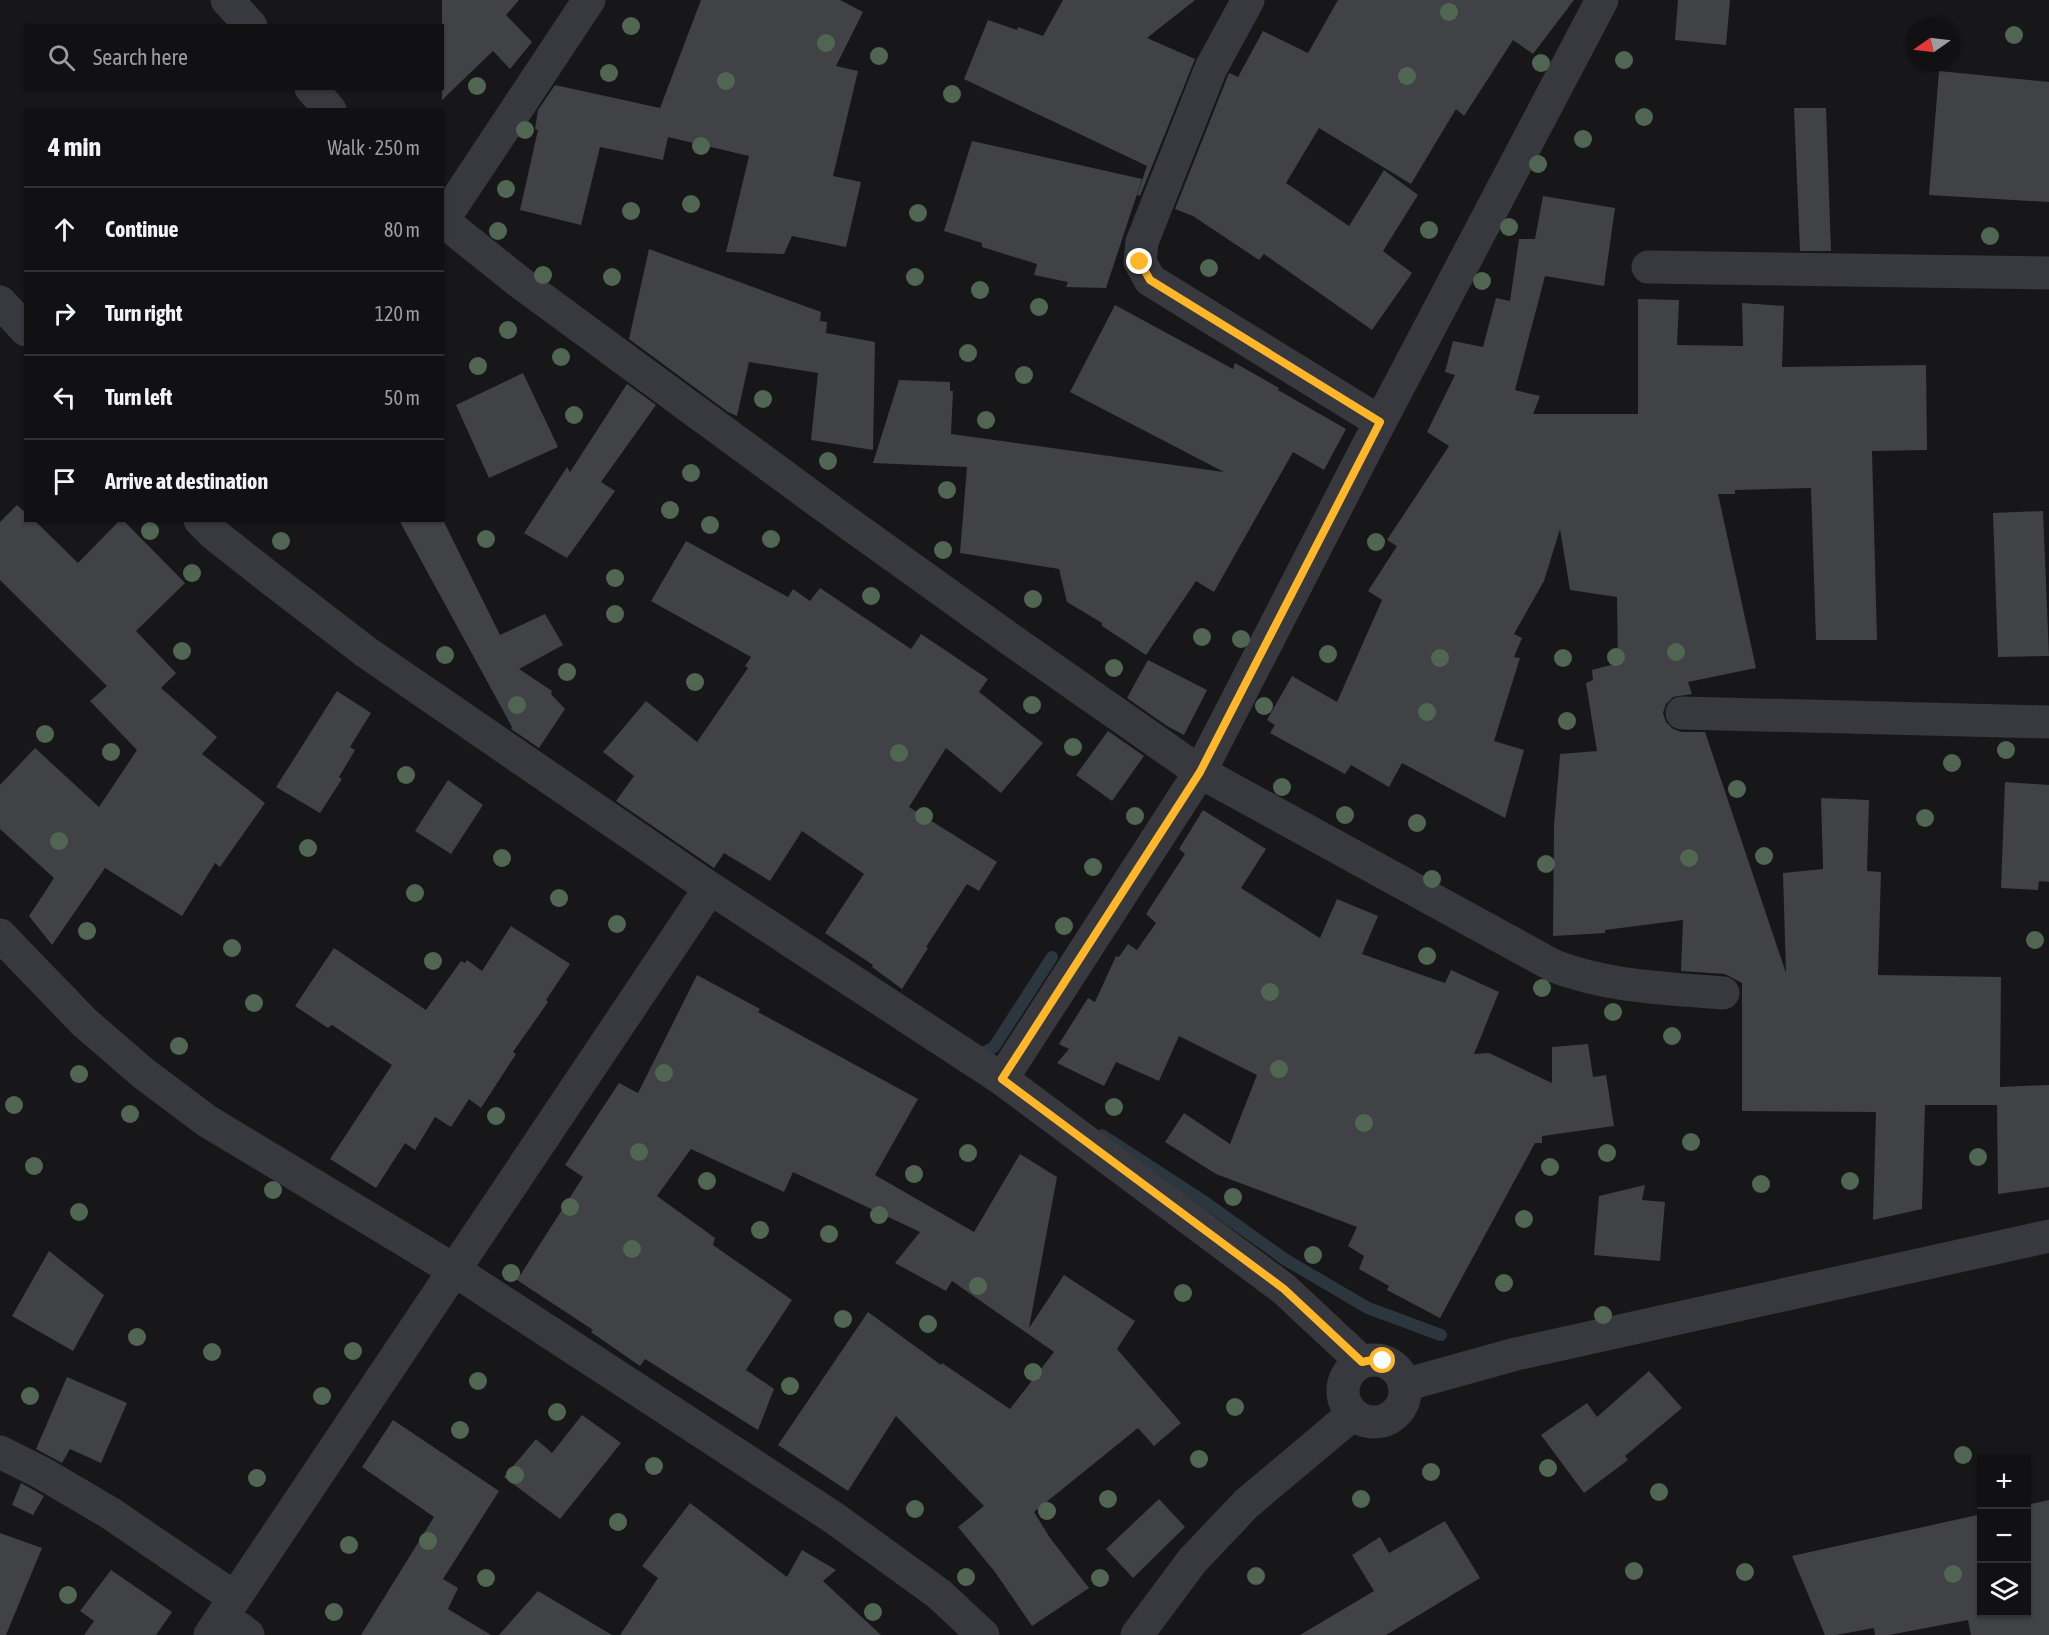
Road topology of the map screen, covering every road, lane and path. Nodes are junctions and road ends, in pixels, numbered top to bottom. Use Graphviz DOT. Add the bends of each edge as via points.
graph roads {
  1 [pos="227,0"];
  2 [pos="589,0"];
  3 [pos="1248,0"];
  4 [pos="1602,0"];
  5 [pos="249,24"];
  6 [pos="312,90"];
  7 [pos="328,108"];
  8 [pos="444,218"];
  9 [pos="444,221"];
  10 [pos="1648,267"];
  11 [pos="2049,273"];
  12 [pos="0,302"];
  13 [pos="24,328"];
  14 [pos="1380,422"];
  15 [pos="202,522"];
  16 [pos="1682,713"];
  17 [pos="2049,722"];
  18 [pos="1200,772"];
  19 [pos="710,888"];
  20 [pos="0,935"];
  21 [pos="1723,993"];
  22 [pos="1002,1079"];
  23 [pos="2049,1236"];
  24 [pos="454,1270"];
  25 [pos="1362,1362"];
  26 [pos="1404,1385"];
  27 [pos="1353,1414"];
  28 [pos="0,1452"];
  29 [pos="229,1621"];
  30 [pos="983,1635"];
  31 [pos="1137,1635"];
  1 -- 5 [label="street"];
  2 -- 8 [label="street"];
  3 -- 14 [label="street" via="1211,68 1142,242 1140,262 1150,280"];
  4 -- 14 [label="street"];
  6 -- 7 [label="street"];
  9 -- 18 [label="street" via="518,281 841,518"];
  10 -- 11 [label="street"];
  12 -- 13 [label="street"];
  14 -- 18 [label="street"];
  15 -- 19 [label="street" via="366,652"];
  16 -- 17 [label="street"];
  18 -- 21 [label="street" via="1554,966 1602,981"];
  18 -- 22 [label="street"];
  19 -- 22 [label="street"];
  19 -- 24 [label="street"];
  20 -- 24 [label="street" via="84,1022 207,1121"];
  22 -- 25 [label="street" via="1284,1289"];
  23 -- 26 [label="street" via="1516,1354"];
  24 -- 29 [label="street"];
  24 -- 30 [label="street" via="834,1518 939,1594"];
  25 -- 26 [label="street" via="1383,1361 1393,1366"];
  25 -- 27 [label="street" via="1352,1368 1343,1386"];
  26 -- 27 [label="street" via="1401,1407 1394,1415 1374,1422"];
  27 -- 31 [label="street" via="1246,1504 1192,1561"];
  28 -- 29 [label="street" via="110,1514"];
}
